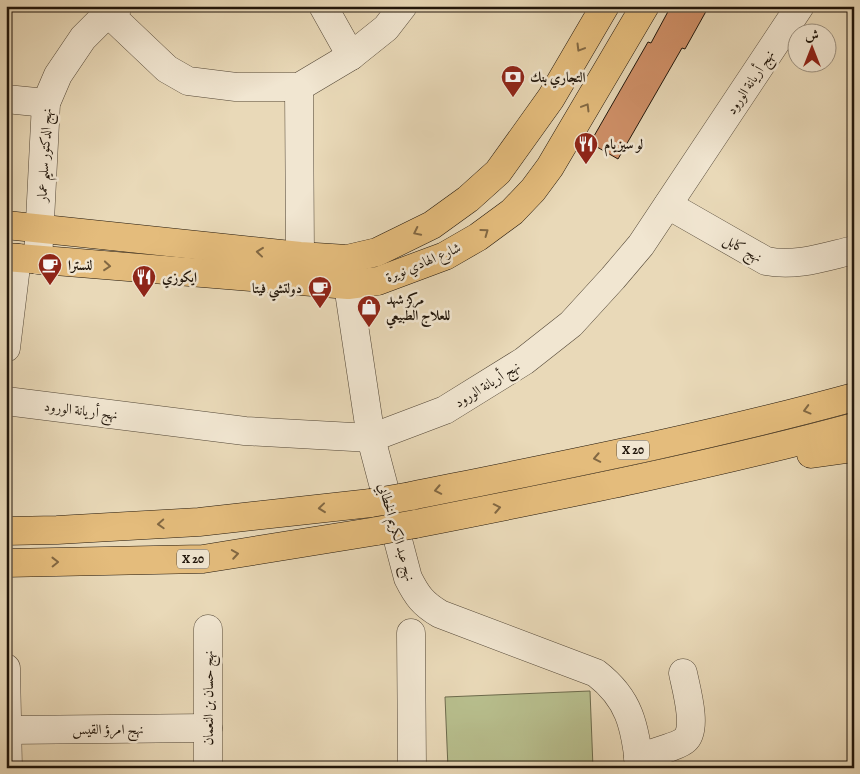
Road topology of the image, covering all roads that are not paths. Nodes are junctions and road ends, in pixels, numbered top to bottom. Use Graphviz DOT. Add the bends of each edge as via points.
graph roads {
  1 [pos="403,6"];
  2 [pos="605,6"];
  3 [pos="645,6"];
  4 [pos="800,6"];
  5 [pos="110,8"];
  6 [pos="336,13"];
  7 [pos="351,56"];
  8 [pos="299,87"];
  9 [pos="6,99"];
  10 [pos="46,103"];
  11 [pos="668,205"];
  12 [pos="6,226"];
  13 [pos="40,228"];
  14 [pos="854,250"];
  15 [pos="300,256"];
  16 [pos="20,258"];
  17 [pos="347,272"];
  18 [pos="6,348"];
  19 [pos="854,398"];
  20 [pos="6,401"];
  21 [pos="854,427"];
  22 [pos="371,438"];
  23 [pos="854,448"];
  24 [pos="624,482"];
  25 [pos="6,531"];
  26 [pos="6,563"];
  27 [pos="208,629"];
  28 [pos="410,633"];
  29 [pos="6,668"];
  30 [pos="683,673"];
  31 [pos="208,728"];
  32 [pos="8,730"];
  33 [pos="639,763"];
  34 [pos="8,768"];
  35 [pos="208,768"];
  36 [pos="412,768"];
  1 -- 7 [label="street" via="386,28"];
  2 -- 17 [label="main road, شارع الهادي نويرة, one-way" via="551,98 498,172 432,225 377,252"];
  17 -- 3 [label="main road, شارع الهادي نويرة, one-way" via="378,281 445,256 512,212 550,167"];
  4 -- 11 [label="street, نهج أريانة الورود"];
  5 -- 8 [label="street, نهج الدكتور سليم عمار" via="168,69 188,81 236,87"];
  5 -- 10 [label="street, نهج الدكتور سليم عمار" via="83,38 58,75"];
  6 -- 7 [label="street"];
  7 -- 8 [label="street"];
  8 -- 15 [label="street"];
  9 -- 10 [label="street"];
  10 -- 13 [label="street, نهج الدكتور سليم عمار"];
  11 -- 14 [label="street, نهج كابل" via="766,261 795,264"];
  11 -- 22 [label="street, نهج أريانة الورود" via="641,245 607,285 571,324 532,355 445,410"];
  12 -- 13 [label="main road, شارع الهادي نويرة"];
  15 -- 13 [label="main road, شارع الهادي نويرة, one-way"];
  13 -- 16 [label="street, نهج الدكتور سليم عمار"];
  15 -- 17 [label="main road, شارع الهادي نويرة"];
  16 -- 17 [label="main road, شارع الهادي نويرة, one-way"];
  16 -- 18 [label="street, نهج الدكتور سليم عمار"];
  17 -- 22 [label="street, نهج عبد الكريم الخطابي"];
  19 -- 25 [label="main road, X 20, one-way, bridge" via="618,454 371,503 199,522"];
  20 -- 22 [label="street, نهج أريانة الورود" via="245,431"];
  21 -- 24 [label="main road, X 20"];
  22 -- 33 [label="street, نهج عبد الكريم الخطابي" via="408,578 415,593 426,606 440,614 596,673 620,697 634,727"];
  23 -- 24 [label="main road"];
  26 -- 24 [label="main road, X 20, one-way, bridge" via="204,559 377,531"];
  27 -- 31 [label="street, نهج حسان بن النعمان"];
  28 -- 36 [label="street"];
  29 -- 32 [label="street"];
  30 -- 33 [label="street" via="692,724 690,734 685,741"];
  31 -- 32 [label="street, نهج امرؤ القيس"];
  31 -- 35 [label="street, نهج حسان بن النعمان"];
  32 -- 34 [label="street"];
}
